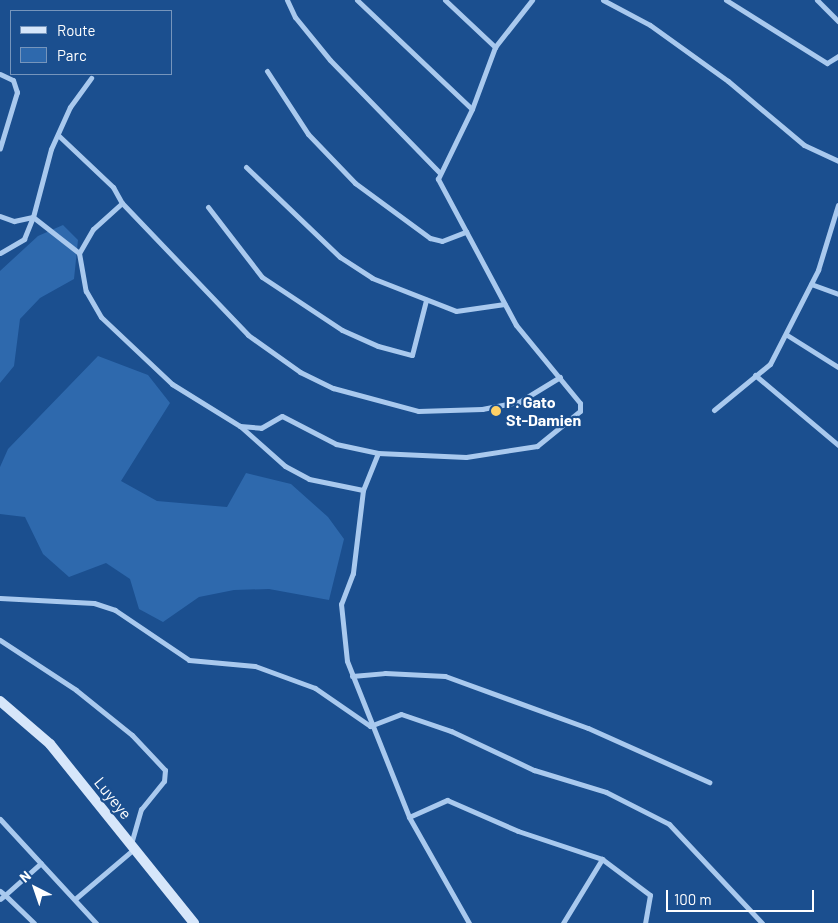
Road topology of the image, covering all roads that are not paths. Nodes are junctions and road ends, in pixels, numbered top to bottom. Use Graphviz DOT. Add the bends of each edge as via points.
graph roads {
  1 [pos="287,0"];
  2 [pos="357,0"];
  3 [pos="445,0"];
  4 [pos="532,0"];
  5 [pos="603,0"];
  6 [pos="726,0"];
  7 [pos="817,0"];
  8 [pos="838,21"];
  9 [pos="495,47"];
  10 [pos="838,56"];
  11 [pos="267,71"];
  12 [pos="0,74"];
  13 [pos="91,78"];
  14 [pos="472,109"];
  15 [pos="58,135"];
  16 [pos="0,148"];
  17 [pos="838,161"];
  18 [pos="246,167"];
  19 [pos="440,173"];
  20 [pos="122,203"];
  21 [pos="838,205"];
  22 [pos="208,207"];
  23 [pos="0,216"];
  24 [pos="33,217"];
  25 [pos="835,228"];
  26 [pos="466,232"];
  27 [pos="0,253"];
  28 [pos="79,253"];
  29 [pos="811,284"];
  30 [pos="838,294"];
  31 [pos="426,300"];
  32 [pos="504,304"];
  33 [pos="787,336"];
  34 [pos="838,367"];
  35 [pos="755,375"];
  36 [pos="560,378"];
  37 [pos="714,410"];
  38 [pos="240,426"];
  39 [pos="838,445"];
  40 [pos="378,452"];
  41 [pos="363,490"];
  42 [pos="0,598"];
  43 [pos="0,640"];
  44 [pos="352,676"];
  45 [pos="0,701"];
  46 [pos="370,726"];
  47 [pos="709,782"];
  48 [pos="409,816"];
  49 [pos="0,819"];
  50 [pos="133,847"];
  51 [pos="602,859"];
  52 [pos="41,863"];
  53 [pos="0,891"];
  54 [pos="5,895"];
  55 [pos="0,899"];
  56 [pos="75,899"];
  57 [pos="34,923"];
  58 [pos="96,923"];
  59 [pos="194,923"];
  60 [pos="469,923"];
  61 [pos="564,923"];
  62 [pos="645,923"];
  63 [pos="762,923"];
  1 -- 19 [label="street" via="295,17 330,60"];
  2 -- 14 [label="street"];
  3 -- 9 [label="street"];
  4 -- 9 [label="street"];
  5 -- 17 [label="street" via="650,25 721,76 804,145"];
  6 -- 10 [label="street" via="827,63"];
  7 -- 8 [label="street"];
  9 -- 14 [label="street"];
  11 -- 26 [label="street" via="308,134 355,183 430,238 442,241"];
  12 -- 16 [label="street" via="13,80 17,92"];
  13 -- 15 [label="street" via="70,107"];
  14 -- 19 [label="street"];
  15 -- 20 [label="street" via="113,187"];
  15 -- 24 [label="street"];
  18 -- 31 [label="street" via="340,256 372,278"];
  19 -- 26 [label="street" via="439,185"];
  20 -- 28 [label="street" via="93,229"];
  20 -- 36 [label="street" via="248,335 300,372 333,388 418,411 482,409 519,402"];
  21 -- 25 [label="street"];
  22 -- 31 [label="street" via="262,277 342,330 378,346 412,355"];
  23 -- 24 [label="street" via="14,221"];
  24 -- 27 [label="street" via="24,239"];
  24 -- 28 [label="street"];
  25 -- 29 [label="street"];
  26 -- 32 [label="street"];
  28 -- 38 [label="street" via="86,291 102,317 172,384"];
  29 -- 30 [label="street"];
  29 -- 33 [label="street"];
  31 -- 32 [label="street" via="473,312"];
  32 -- 36 [label="street" via="519,330"];
  33 -- 34 [label="street"];
  33 -- 35 [label="street" via="770,364"];
  35 -- 37 [label="street"];
  35 -- 39 [label="street"];
  36 -- 40 [label="street" via="581,407 537,446 466,457"];
  38 -- 40 [label="street" via="261,428 282,416 336,444"];
  38 -- 41 [label="street" via="281,464 309,480"];
  40 -- 41 [label="street"];
  41 -- 44 [label="street" via="353,573 341,604"];
  42 -- 46 [label="street" via="94,603 115,610 189,660 216,666 250,664 295,679 338,701"];
  43 -- 50 [label="street" via="81,694 132,735 165,770 164,781 141,809"];
  44 -- 46 [label="street"];
  44 -- 47 [label="street" via="445,676 588,728"];
  45 -- 50 [label="street, Luyeye" via="50,744"];
  46 -- 48 [label="street"];
  46 -- 63 [label="street" via="401,714 647,811 698,852"];
  48 -- 51 [label="street" via="447,800 518,831"];
  48 -- 60 [label="street"];
  49 -- 52 [label="street"];
  50 -- 56 [label="street"];
  50 -- 59 [label="street, Luyeye"];
  51 -- 61 [label="street"];
  51 -- 62 [label="street" via="650,895"];
  52 -- 54 [label="street"];
  52 -- 56 [label="street"];
  53 -- 54 [label="street"];
  54 -- 55 [label="street"];
  54 -- 57 [label="street"];
  56 -- 58 [label="street"];
}
